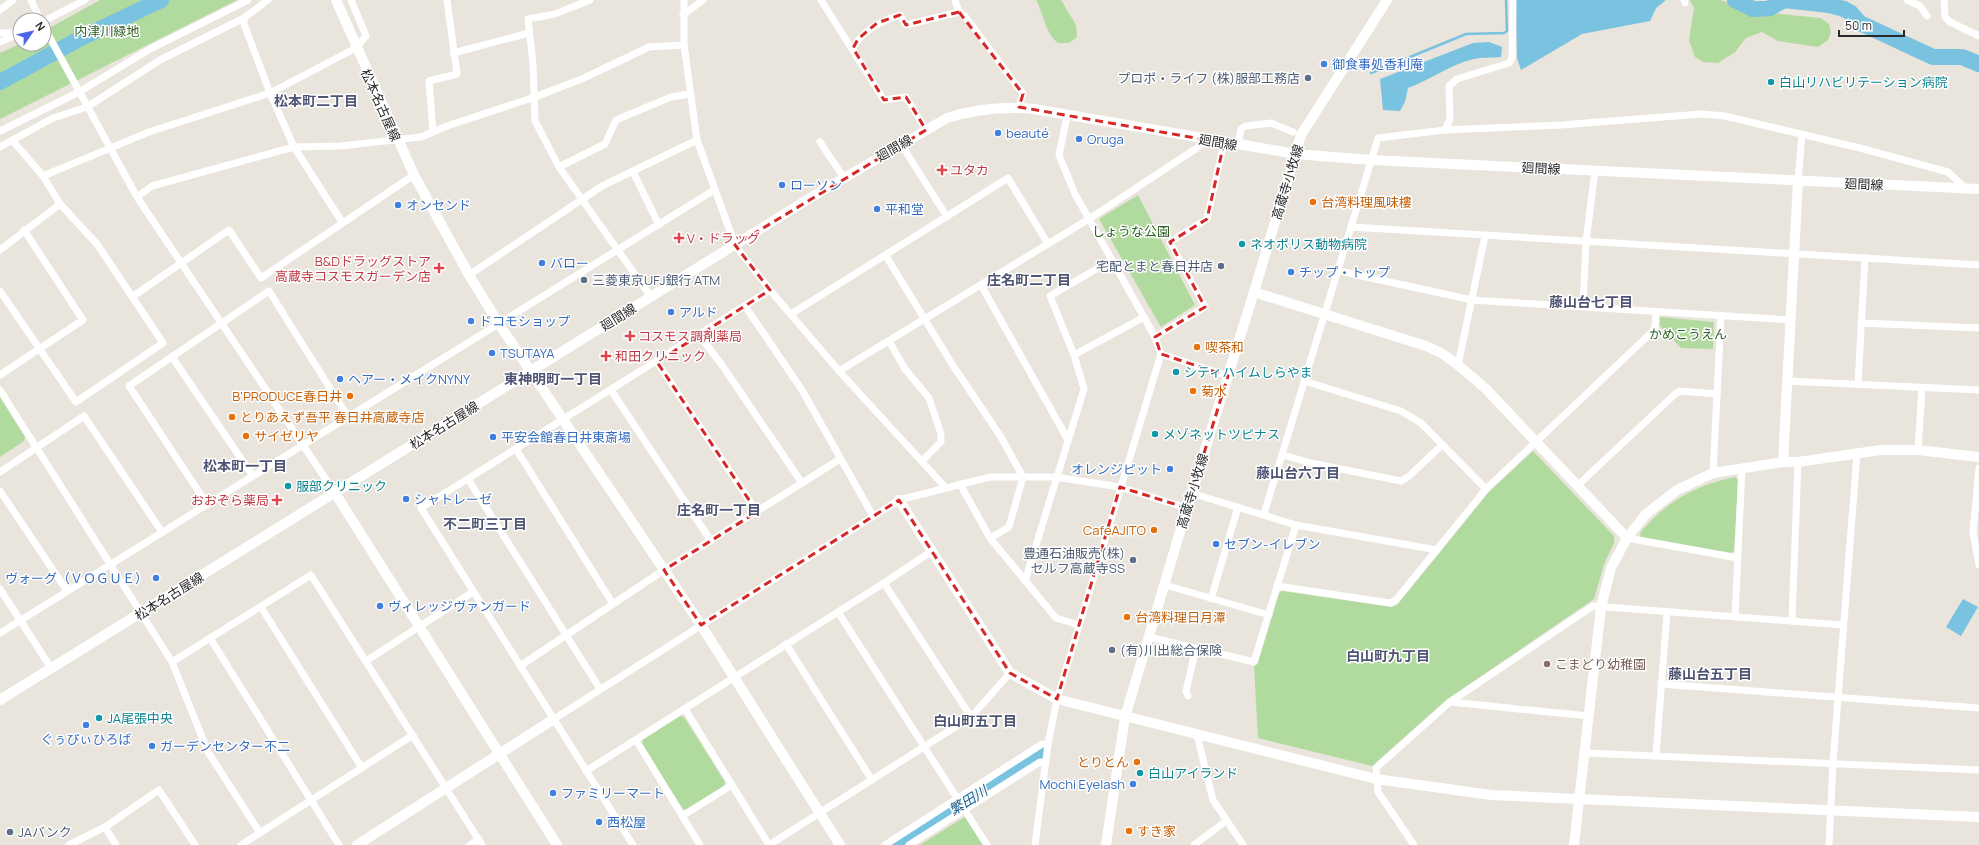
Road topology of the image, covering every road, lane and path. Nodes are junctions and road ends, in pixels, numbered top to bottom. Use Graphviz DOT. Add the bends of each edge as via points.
graph roads {
  1 [pos="13,0"];
  2 [pos="31,0"];
  3 [pos="85,0"];
  4 [pos="248,0"];
  5 [pos="268,0"];
  6 [pos="336,0"];
  7 [pos="351,0"];
  8 [pos="447,0"];
  9 [pos="590,0"];
  10 [pos="684,0"];
  11 [pos="703,0"];
  12 [pos="821,0"];
  13 [pos="955,0"];
  14 [pos="1387,0"];
  15 [pos="1513,0"];
  16 [pos="1907,0"];
  17 [pos="1944,0"];
  18 [pos="570,3"];
  19 [pos="0,10"];
  20 [pos="36,12"];
  21 [pos="959,12"];
  22 [pos="683,15"];
  23 [pos="1927,16"];
  24 [pos="52,17"];
  25 [pos="244,18"];
  26 [pos="1,31"];
  27 [pos="12,32"];
  28 [pos="529,33"];
  29 [pos="1979,36"];
  30 [pos="12,37"];
  31 [pos="0,42"];
  32 [pos="52,43"];
  33 [pos="684,45"];
  34 [pos="356,48"];
  35 [pos="853,48"];
  36 [pos="453,53"];
  37 [pos="79,92"];
  38 [pos="270,93"];
  39 [pos="690,94"];
  40 [pos="535,97"];
  41 [pos="87,107"];
  42 [pos="1019,107"];
  43 [pos="1067,116"];
  44 [pos="926,130"];
  45 [pos="1445,130"];
  46 [pos="0,131"];
  47 [pos="433,132"];
  48 [pos="1293,132"];
  49 [pos="1802,134"];
  50 [pos="397,140"];
  51 [pos="697,140"];
  52 [pos="1206,140"];
  53 [pos="13,141"];
  54 [pos="820,142"];
  55 [pos="1224,143"];
  56 [pos="901,144"];
  57 [pos="1238,145"];
  58 [pos="0,147"];
  59 [pos="294,147"];
  60 [pos="110,148"];
  61 [pos="1296,154"];
  62 [pos="1371,160"];
  63 [pos="559,167"];
  64 [pos="1596,170"];
  65 [pos="633,172"];
  66 [pos="414,175"];
  67 [pos="43,176"];
  68 [pos="844,178"];
  69 [pos="1798,181"];
  70 [pos="1965,188"];
  71 [pos="1979,189"];
  72 [pos="714,190"];
  73 [pos="137,197"];
  74 [pos="584,200"];
  75 [pos="60,204"];
  76 [pos="947,217"];
  77 [pos="1089,219"];
  78 [pos="342,222"];
  79 [pos="659,225"];
  80 [pos="1351,227"];
  81 [pos="24,230"];
  82 [pos="1485,236"];
  83 [pos="1586,242"];
  84 [pos="1048,244"];
  85 [pos="735,245"];
  86 [pos="618,249"];
  87 [pos="0,250"];
  88 [pos="1794,253"];
  89 [pos="886,256"];
  90 [pos="1865,258"];
  91 [pos="1112,260"];
  92 [pos="180,263"];
  93 [pos="1979,265"];
  94 [pos="1338,271"];
  95 [pos="469,275"];
  96 [pos="981,285"];
  97 [pos="770,290"];
  98 [pos="0,291"];
  99 [pos="1254,292"];
  100 [pos="132,297"];
  101 [pos="651,297"];
  102 [pos="1472,300"];
  103 [pos="1583,305"];
  104 [pos="744,306"];
  105 [pos="1656,312"];
  106 [pos="790,314"];
  107 [pos="1325,314"];
  108 [pos="1721,316"];
  109 [pos="1144,317"];
  110 [pos="925,320"];
  111 [pos="1791,320"];
  112 [pos="221,323"];
  113 [pos="1862,323"];
  114 [pos="500,324"];
  115 [pos="1979,328"];
  116 [pos="699,335"];
  117 [pos="1155,336"];
  118 [pos="889,341"];
  119 [pos="39,349"];
  120 [pos="1161,354"];
  121 [pos="1074,355"];
  122 [pos="172,357"];
  123 [pos="657,362"];
  124 [pos="1458,365"];
  125 [pos="531,371"];
  126 [pos="839,371"];
  127 [pos="0,375"];
  128 [pos="1228,376"];
  129 [pos="1304,381"];
  130 [pos="1788,381"];
  131 [pos="1858,384"];
  132 [pos="1922,388"];
  133 [pos="0,390"];
  134 [pos="611,390"];
  135 [pos="1979,390"];
  136 [pos="1717,394"];
  137 [pos="348,417"];
  138 [pos="563,420"];
  139 [pos="1068,440"];
  140 [pos="1536,442"];
  141 [pos="303,445"];
  142 [pos="1442,445"];
  143 [pos="36,447"];
  144 [pos="516,449"];
  145 [pos="1918,450"];
  146 [pos="1857,453"];
  147 [pos="1283,455"];
  148 [pos="1979,457"];
  149 [pos="840,459"];
  150 [pos="922,462"];
  151 [pos="1783,462"];
  152 [pos="1798,462"];
  153 [pos="1742,468"];
  154 [pos="1979,468"];
  155 [pos="0,472"];
  156 [pos="1713,473"];
  157 [pos="252,476"];
  158 [pos="1023,477"];
  159 [pos="1056,477"];
  160 [pos="468,479"];
  161 [pos="802,483"];
  162 [pos="960,484"];
  163 [pos="1577,486"];
  164 [pos="1120,487"];
  165 [pos="946,488"];
  166 [pos="1486,489"];
  167 [pos="0,491"];
  168 [pos="335,493"];
  169 [pos="1191,493"];
  170 [pos="899,500"];
  171 [pos="207,504"];
  172 [pos="1238,507"];
  173 [pos="1186,508"];
  174 [pos="756,512"];
  175 [pos="1264,514"];
  176 [pos="873,516"];
  177 [pos="1296,525"];
  178 [pos="162,532"];
  179 [pos="990,538"];
  180 [pos="1627,538"];
  181 [pos="710,541"];
  182 [pos="1437,550"];
  183 [pos="932,551"];
  184 [pos="1738,558"];
  185 [pos="110,565"];
  186 [pos="1979,566"];
  187 [pos="664,570"];
  188 [pos="1025,581"];
  189 [pos="884,583"];
  190 [pos="1165,585"];
  191 [pos="1277,586"];
  192 [pos="0,589"];
  193 [pos="67,591"];
  194 [pos="474,592"];
  195 [pos="1211,599"];
  196 [pos="613,604"];
  197 [pos="1601,606"];
  198 [pos="261,607"];
  199 [pos="838,612"];
  200 [pos="1667,613"];
  201 [pos="141,614"];
  202 [pos="1269,615"];
  203 [pos="1735,617"];
  204 [pos="20,620"];
  205 [pos="1792,621"];
  206 [pos="701,625"];
  207 [pos="1079,625"];
  208 [pos="1843,625"];
  209 [pos="420,627"];
  210 [pos="0,632"];
  211 [pos="566,635"];
  212 [pos="1149,636"];
  213 [pos="210,638"];
  214 [pos="786,644"];
  215 [pos="1196,648"];
  216 [pos="366,661"];
  217 [pos="172,662"];
  218 [pos="520,666"];
  219 [pos="51,668"];
  220 [pos="1010,673"];
  221 [pos="734,677"];
  222 [pos="1661,684"];
  223 [pos="600,689"];
  224 [pos="1188,696"];
  225 [pos="1838,698"];
  226 [pos="1057,699"];
  227 [pos="0,700"];
  228 [pos="1450,702"];
  229 [pos="1979,708"];
  230 [pos="684,709"];
  231 [pos="1589,716"];
  232 [pos="971,717"];
  233 [pos="1125,717"];
  234 [pos="554,719"];
  235 [pos="413,735"];
  236 [pos="1197,735"];
  237 [pos="636,740"];
  238 [pos="1048,744"];
  239 [pos="924,746"];
  240 [pos="1585,753"];
  241 [pos="500,754"];
  242 [pos="1656,755"];
  243 [pos="1046,763"];
  244 [pos="1833,763"];
  245 [pos="362,768"];
  246 [pos="1979,770"];
  247 [pos="586,771"];
  248 [pos="1376,779"];
  249 [pos="872,780"];
  250 [pos="732,785"];
  251 [pos="446,788"];
  252 [pos="958,798"];
  253 [pos="311,800"];
  254 [pos="965,810"];
  255 [pos="1830,811"];
  256 [pos="820,813"];
  257 [pos="682,816"];
  258 [pos="1979,817"];
  259 [pos="1226,821"];
  260 [pos="105,827"];
  261 [pos="260,833"];
  262 [pos="481,842"];
  263 [pos="69,845"];
  264 [pos="116,845"];
  265 [pos="195,845"];
  266 [pos="241,845"];
  267 [pos="339,845"];
  268 [pos="357,845"];
  269 [pos="470,845"];
  270 [pos="557,845"];
  271 [pos="633,845"];
  272 [pos="700,845"];
  273 [pos="769,845"];
  274 [pos="840,845"];
  275 [pos="885,845"];
  276 [pos="909,845"];
  277 [pos="988,845"];
  278 [pos="1035,845"];
  279 [pos="1106,845"];
  280 [pos="1194,845"];
  281 [pos="1243,845"];
  282 [pos="1414,845"];
  283 [pos="1574,845"];
  284 [pos="1829,845"];
  1 -- 19 [label="street"];
  2 -- 20 [label="street"];
  3 -- 24 [label="street"];
  4 -- 37 [label="street" via="150,49"];
  5 -- 25 [label="street"];
  6 -- 34 [label="street, 松本名古屋線"];
  7 -- 34 [label="street" via="366,36"];
  8 -- 36 [label="street"];
  9 -- 18 [label="street"];
  10 -- 22 [label="street"];
  11 -- 22 [label="street"];
  12 -- 35 [label="street"];
  13 -- 21 [label="street"];
  14 -- 61 [label="street, 高蔵寺小牧線" via="1301,135"];
  15 -- 45 [label="street" via="1512,58 1509,63 1457,78 1449,86 1450,118"];
  16 -- 23 [label="street" via="1920,6"];
  17 -- 29 [label="street" via="1945,17"];
  18 -- 28 [label="street" via="555,14 528,19"];
  21 -- 35 [label="street" via="906,25 900,15 877,22 858,39"];
  21 -- 42 [label="street" via="965,16 1023,94"];
  22 -- 33 [label="street"];
  25 -- 38 [label="street"];
  25 -- 41 [label="street" via="160,60"];
  26 -- 27 [label="street"];
  28 -- 36 [label="street"];
  28 -- 40 [label="street" via="534,64"];
  30 -- 31 [label="street"];
  32 -- 37 [label="street"];
  33 -- 39 [label="street"];
  33 -- 40 [label="street" via="649,47 584,78"];
  34 -- 38 [label="street"];
  34 -- 50 [label="street, 松本名古屋線"];
  35 -- 44 [label="street" via="884,100 906,97"];
  36 -- 47 [label="street" via="457,74 430,81"];
  37 -- 41 [label="street"];
  37 -- 46 [label="street"];
  38 -- 59 [label="street"];
  38 -- 60 [label="street" via="149,132"];
  39 -- 51 [label="street"];
  39 -- 63 [label="street" via="671,98 616,120 605,144"];
  40 -- 47 [label="street"];
  40 -- 63 [label="street" via="535,121"];
  41 -- 53 [label="street" via="53,118"];
  41 -- 60 [label="street"];
  42 -- 43 [label="street, 廻間線"];
  42 -- 44 [label="street, 廻間線" via="968,112 948,118"];
  43 -- 52 [label="street, 廻間線"];
  43 -- 77 [label="street" via="1059,155 1075,194"];
  44 -- 56 [label="street, 廻間線"];
  45 -- 49 [label="street" via="1561,125 1701,114 1725,116"];
  45 -- 62 [label="street" via="1378,138"];
  47 -- 50 [label="street" via="420,137"];
  48 -- 57 [label="street" via="1271,123 1246,126 1241,129"];
  49 -- 69 [label="street"];
  49 -- 70 [label="street" via="1948,172"];
  50 -- 59 [label="street" via="340,146"];
  50 -- 66 [label="street, 松本名古屋線"];
  51 -- 65 [label="street"];
  51 -- 72 [label="street"];
  52 -- 55 [label="street, 廻間線"];
  52 -- 77 [label="street" via="1142,186"];
  53 -- 58 [label="street"];
  53 -- 67 [label="street"];
  54 -- 68 [label="street"];
  55 -- 57 [label="street, 廻間線"];
  55 -- 117 [label="street" via="1207,219 1170,242 1205,307"];
  56 -- 68 [label="street, 廻間線"];
  56 -- 76 [label="street"];
  57 -- 61 [label="street, 廻間線"];
  59 -- 73 [label="street" via="152,186"];
  59 -- 78 [label="street"];
  60 -- 67 [label="street"];
  60 -- 73 [label="street"];
  61 -- 62 [label="street, 廻間線"];
  61 -- 99 [label="street, 高蔵寺小牧線"];
  62 -- 64 [label="street, 廻間線"];
  62 -- 80 [label="street"];
  63 -- 74 [label="street"];
  64 -- 69 [label="street, 廻間線"];
  64 -- 83 [label="street"];
  65 -- 74 [label="street" via="602,186"];
  65 -- 79 [label="street"];
  66 -- 78 [label="street"];
  66 -- 95 [label="street, 松本名古屋線"];
  67 -- 75 [label="street"];
  68 -- 85 [label="street, 廻間線"];
  69 -- 70 [label="street, 廻間線"];
  69 -- 88 [label="street"];
  70 -- 71 [label="street, 廻間線"];
  72 -- 79 [label="street"];
  72 -- 85 [label="street"];
  73 -- 92 [label="street"];
  74 -- 86 [label="street"];
  74 -- 95 [label="street"];
  75 -- 81 [label="street"];
  75 -- 100 [label="street" via="97,244"];
  76 -- 84 [label="street" via="1008,178"];
  76 -- 89 [label="street"];
  77 -- 84 [label="street"];
  77 -- 91 [label="street"];
  78 -- 92 [label="street" via="261,278 229,230"];
  79 -- 86 [label="street"];
  80 -- 82 [label="street"];
  80 -- 94 [label="street"];
  81 -- 87 [label="street"];
  81 -- 119 [label="street" via="83,320"];
  82 -- 83 [label="street"];
  82 -- 102 [label="street"];
  83 -- 88 [label="street"];
  83 -- 103 [label="street"];
  84 -- 96 [label="street"];
  85 -- 97 [label="street"];
  85 -- 101 [label="street, 廻間線"];
  86 -- 101 [label="street"];
  86 -- 114 [label="street"];
  88 -- 90 [label="street"];
  88 -- 111 [label="street"];
  89 -- 106 [label="street"];
  89 -- 110 [label="street"];
  90 -- 93 [label="street"];
  90 -- 113 [label="street"];
  91 -- 109 [label="street"];
  91 -- 121 [label="street" via="1050,296"];
  92 -- 100 [label="street"];
  92 -- 112 [label="street"];
  94 -- 102 [label="street"];
  94 -- 107 [label="street"];
  95 -- 114 [label="street, 松本名古屋線"];
  96 -- 110 [label="street"];
  96 -- 139 [label="street"];
  97 -- 104 [label="street"];
  97 -- 106 [label="street"];
  98 -- 119 [label="street"];
  99 -- 107 [label="street"];
  99 -- 128 [label="street, 高蔵寺小牧線"];
  100 -- 119 [label="street" via="163,343 76,402"];
  101 -- 125 [label="street, 廻間線"];
  102 -- 103 [label="street"];
  102 -- 124 [label="street"];
  103 -- 105 [label="street"];
  104 -- 116 [label="street"];
  104 -- 149 [label="street" via="802,390"];
  105 -- 108 [label="street"];
  105 -- 140 [label="street" via="1652,332"];
  106 -- 126 [label="street"];
  107 -- 124 [label="street" via="1411,340 1443,354"];
  107 -- 129 [label="street"];
  108 -- 111 [label="street"];
  108 -- 136 [label="street"];
  109 -- 117 [label="street"];
  109 -- 121 [label="street"];
  110 -- 118 [label="street"];
  110 -- 158 [label="street" via="1001,437"];
  111 -- 130 [label="street"];
  112 -- 122 [label="street"];
  112 -- 137 [label="street" via="269,291"];
  112 -- 141 [label="street"];
  113 -- 115 [label="street"];
  113 -- 131 [label="street"];
  114 -- 125 [label="street, 松本名古屋線"];
  114 -- 137 [label="street"];
  116 -- 123 [label="street"];
  116 -- 161 [label="street"];
  117 -- 120 [label="street"];
  118 -- 126 [label="street"];
  118 -- 150 [label="street" via="905,369 929,398 941,434 941,442"];
  119 -- 127 [label="street"];
  120 -- 128 [label="street"];
  120 -- 164 [label="street"];
  121 -- 139 [label="street" via="1084,389"];
  122 -- 157 [label="street"];
  122 -- 171 [label="street" via="129,386"];
  123 -- 134 [label="street"];
  123 -- 174 [label="street"];
  124 -- 140 [label="street" via="1486,389"];
  125 -- 138 [label="street"];
  125 -- 168 [label="street, 松本名古屋線"];
  126 -- 150 [label="street"];
  128 -- 169 [label="street, 高蔵寺小牧線"];
  129 -- 142 [label="street" via="1401,411 1421,423"];
  129 -- 147 [label="street"];
  130 -- 131 [label="street"];
  130 -- 151 [label="street"];
  131 -- 132 [label="street"];
  132 -- 135 [label="street"];
  132 -- 145 [label="street"];
  133 -- 143 [label="street"];
  134 -- 138 [label="street"];
  134 -- 181 [label="street"];
  136 -- 156 [label="street"];
  136 -- 163 [label="street" via="1680,392 1674,395"];
  137 -- 141 [label="street"];
  138 -- 144 [label="street"];
  138 -- 187 [label="street"];
  139 -- 159 [label="street"];
  140 -- 163 [label="street"];
  140 -- 166 [label="street"];
  141 -- 157 [label="street"];
  141 -- 168 [label="street"];
  142 -- 147 [label="street" via="1408,477 1401,480 1311,463"];
  142 -- 166 [label="street"];
  143 -- 155 [label="street"];
  143 -- 178 [label="street" via="84,416"];
  143 -- 185 [label="street"];
  144 -- 160 [label="street"];
  144 -- 196 [label="street"];
  145 -- 146 [label="street"];
  145 -- 148 [label="street"];
  146 -- 152 [label="street"];
  146 -- 208 [label="street"];
  147 -- 175 [label="street"];
  149 -- 161 [label="street"];
  149 -- 176 [label="street"];
  150 -- 165 [label="street"];
  151 -- 152 [label="street"];
  151 -- 153 [label="street"];
  152 -- 205 [label="street"];
  153 -- 156 [label="street"];
  153 -- 184 [label="street"];
  154 -- 186 [label="street" via="1973,532"];
  156 -- 180 [label="street" via="1687,484 1663,499 1646,514"];
  157 -- 171 [label="street"];
  158 -- 159 [label="street"];
  158 -- 162 [label="street" via="990,477"];
  158 -- 179 [label="street" via="1009,527"];
  159 -- 164 [label="street"];
  159 -- 188 [label="street"];
  160 -- 194 [label="street" via="421,508"];
  160 -- 211 [label="street"];
  161 -- 174 [label="street"];
  162 -- 165 [label="street"];
  162 -- 179 [label="street"];
  163 -- 180 [label="street"];
  164 -- 173 [label="street"];
  164 -- 207 [label="street"];
  165 -- 170 [label="street"];
  166 -- 182 [label="street"];
  167 -- 193 [label="street"];
  168 -- 201 [label="street, 松本名古屋線"];
  168 -- 209 [label="street"];
  169 -- 172 [label="street"];
  169 -- 173 [label="street, 高蔵寺小牧線"];
  170 -- 176 [label="street"];
  170 -- 183 [label="street"];
  171 -- 178 [label="street"];
  172 -- 175 [label="street"];
  172 -- 195 [label="street"];
  173 -- 190 [label="street, 高蔵寺小牧線"];
  174 -- 181 [label="street"];
  175 -- 177 [label="street"];
  176 -- 206 [label="street"];
  177 -- 182 [label="street"];
  177 -- 191 [label="street"];
  178 -- 185 [label="street"];
  179 -- 188 [label="street"];
  180 -- 184 [label="street"];
  180 -- 197 [label="street" via="1611,568"];
  181 -- 187 [label="street"];
  182 -- 191 [label="street" via="1396,600 1390,603"];
  183 -- 189 [label="street"];
  183 -- 220 [label="street"];
  184 -- 203 [label="street"];
  185 -- 193 [label="street"];
  185 -- 201 [label="street"];
  187 -- 196 [label="street"];
  187 -- 206 [label="street"];
  188 -- 207 [label="street" via="1056,618"];
  189 -- 199 [label="street"];
  189 -- 232 [label="street"];
  190 -- 195 [label="street"];
  190 -- 212 [label="street, 高蔵寺小牧線"];
  191 -- 202 [label="street"];
  192 -- 204 [label="street"];
  193 -- 204 [label="street"];
  194 -- 209 [label="street"];
  194 -- 218 [label="street"];
  195 -- 202 [label="street"];
  196 -- 211 [label="street"];
  197 -- 200 [label="street"];
  197 -- 228 [label="street" via="1593,606"];
  197 -- 231 [label="street"];
  198 -- 213 [label="street"];
  198 -- 216 [label="street" via="311,575"];
  198 -- 245 [label="street"];
  199 -- 214 [label="street"];
  199 -- 239 [label="street"];
  200 -- 203 [label="street"];
  200 -- 222 [label="street"];
  201 -- 217 [label="street"];
  201 -- 219 [label="street, 松本名古屋線"];
  202 -- 215 [label="street" via="1254,662"];
  203 -- 205 [label="street"];
  204 -- 210 [label="street"];
  204 -- 219 [label="street"];
  205 -- 208 [label="street"];
  206 -- 221 [label="street"];
  206 -- 223 [label="street"];
  207 -- 226 [label="street"];
  208 -- 225 [label="street"];
  209 -- 216 [label="street"];
  209 -- 241 [label="street"];
  211 -- 218 [label="street"];
  211 -- 223 [label="street"];
  212 -- 215 [label="street"];
  212 -- 233 [label="street, 高蔵寺小牧線"];
  213 -- 217 [label="street"];
  213 -- 253 [label="street"];
  214 -- 221 [label="street"];
  214 -- 249 [label="street"];
  215 -- 224 [label="street" via="1186,691"];
  216 -- 235 [label="street"];
  217 -- 261 [label="street" via="208,752"];
  218 -- 234 [label="street"];
  219 -- 227 [label="street, 松本名古屋線"];
  220 -- 226 [label="street"];
  220 -- 232 [label="street"];
  221 -- 230 [label="street"];
  221 -- 256 [label="street"];
  222 -- 225 [label="street"];
  222 -- 242 [label="street"];
  223 -- 234 [label="street"];
  225 -- 229 [label="street"];
  225 -- 244 [label="street"];
  226 -- 233 [label="street"];
  226 -- 238 [label="street"];
  228 -- 231 [label="street"];
  228 -- 248 [label="street" via="1376,768"];
  230 -- 237 [label="street"];
  230 -- 250 [label="street"];
  231 -- 240 [label="street"];
  232 -- 239 [label="street"];
  233 -- 236 [label="street"];
  233 -- 279 [label="street, 高蔵寺小牧線"];
  234 -- 241 [label="street"];
  234 -- 247 [label="street"];
  235 -- 245 [label="street"];
  235 -- 251 [label="street"];
  236 -- 248 [label="street"];
  236 -- 259 [label="street" via="1213,800"];
  237 -- 247 [label="street"];
  237 -- 257 [label="street"];
  238 -- 243 [label="street"];
  238 -- 252 [label="street" via="1042,744"];
  239 -- 249 [label="street"];
  239 -- 252 [label="street"];
  240 -- 242 [label="street"];
  240 -- 283 [label="street"];
  241 -- 251 [label="street"];
  241 -- 270 [label="street"];
  242 -- 244 [label="street"];
  243 -- 254 [label="street" via="1040,762"];
  243 -- 278 [label="street"];
  244 -- 246 [label="street"];
  244 -- 255 [label="street"];
  245 -- 253 [label="street"];
  247 -- 271 [label="street"];
  248 -- 255 [label="street" via="1491,795"];
  248 -- 282 [label="street" via="1378,792"];
  249 -- 256 [label="street"];
  250 -- 257 [label="street"];
  250 -- 273 [label="street"];
  251 -- 262 [label="street"];
  251 -- 268 [label="street"];
  252 -- 254 [label="street"];
  252 -- 275 [label="street"];
  253 -- 261 [label="street"];
  253 -- 267 [label="street"];
  254 -- 276 [label="street"];
  254 -- 277 [label="street"];
  255 -- 258 [label="street"];
  255 -- 284 [label="street"];
  256 -- 273 [label="street"];
  256 -- 274 [label="street"];
  257 -- 272 [label="street"];
  259 -- 280 [label="street"];
  259 -- 281 [label="street"];
  260 -- 263 [label="street"];
  260 -- 264 [label="street"];
  260 -- 265 [label="street" via="159,790"];
  261 -- 266 [label="street"];
  262 -- 269 [label="street"];
}
